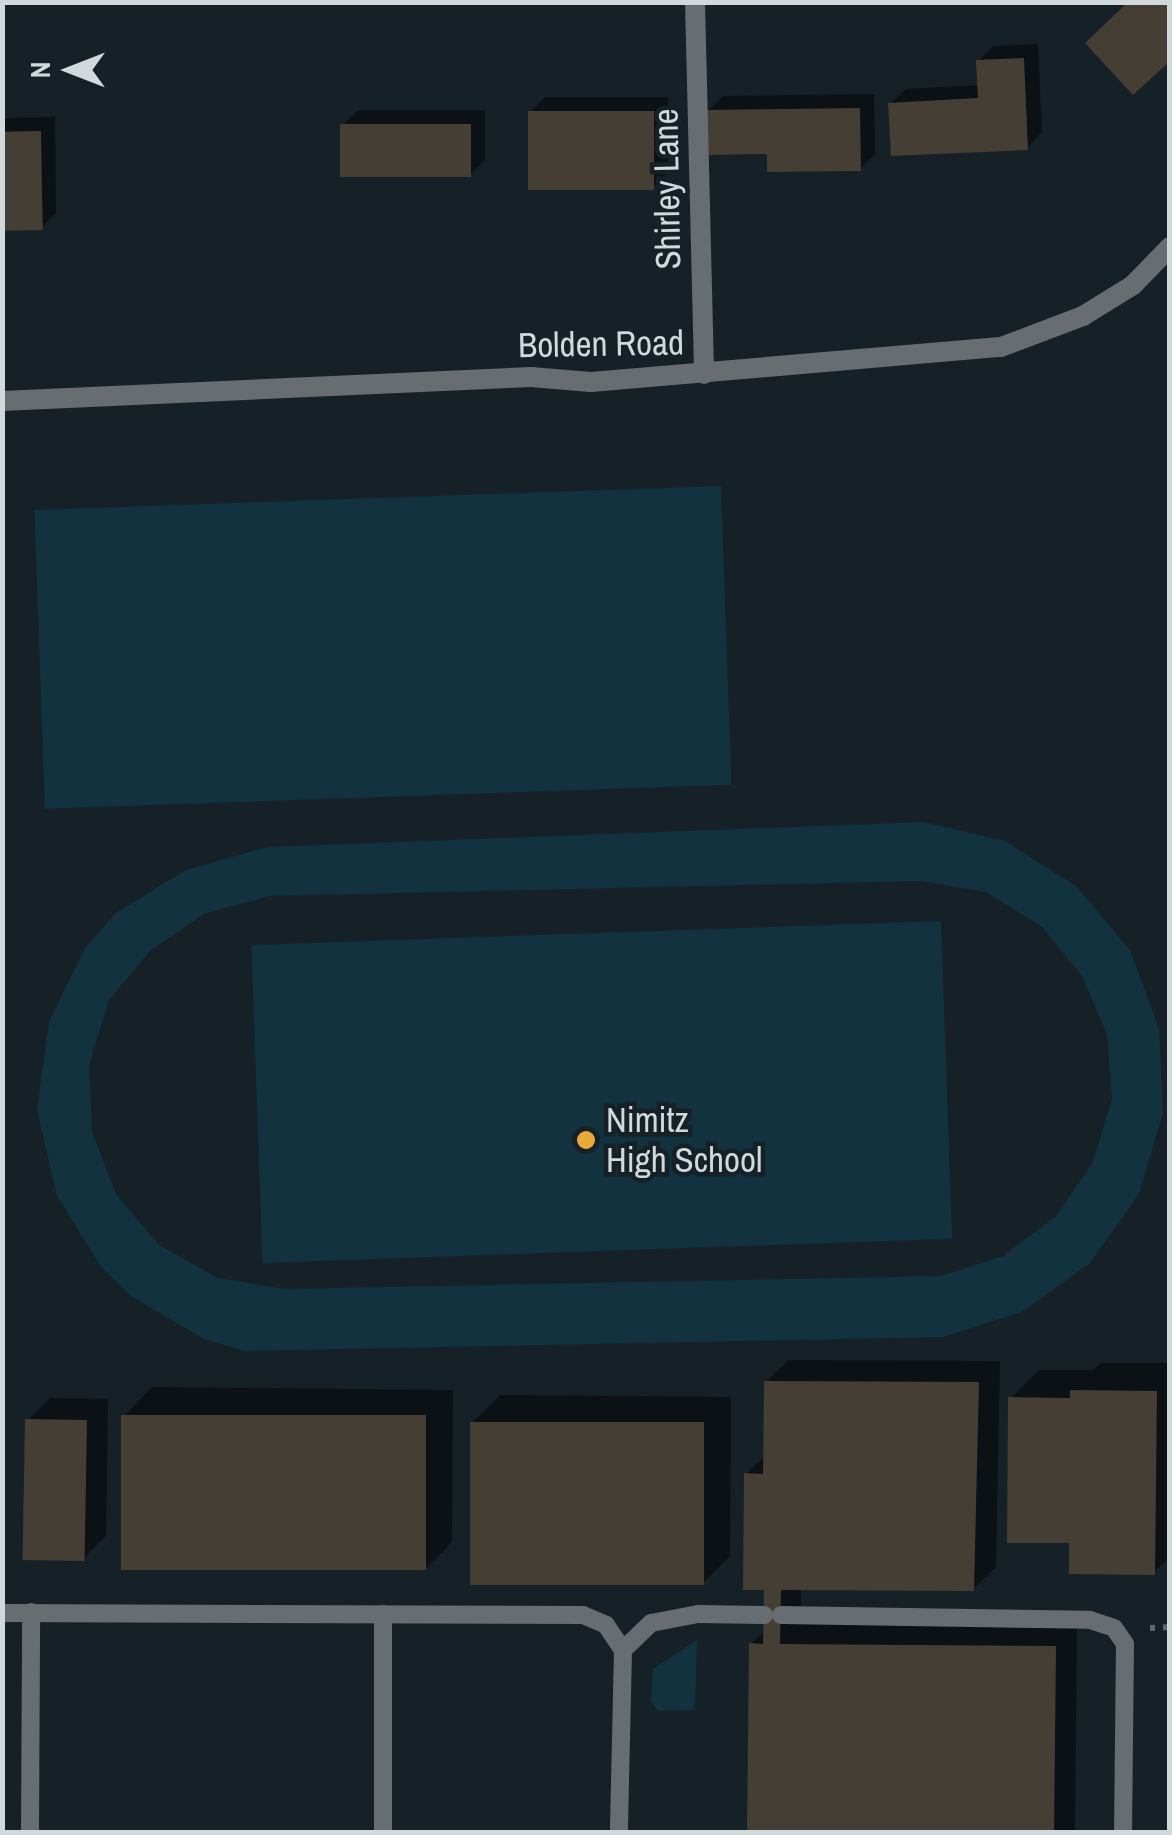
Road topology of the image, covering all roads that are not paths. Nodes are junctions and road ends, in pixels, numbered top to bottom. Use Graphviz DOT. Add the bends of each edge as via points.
graph roads {
  1 [pos="695,2"];
  2 [pos="1170,248"];
  3 [pos="704,374"];
  4 [pos="2,401"];
  5 [pos="30,1612"];
  6 [pos="2,1613"];
  7 [pos="383,1614"];
  8 [pos="623,1650"];
  9 [pos="30,1832"];
  10 [pos="383,1832"];
  11 [pos="620,1832"];
  12 [pos="1123,1832"];
  1 -- 3 [label="street, Shirley Lane"];
  2 -- 3 [label="street, Bolden Road" via="1133,285 1082,316 1002,346"];
  3 -- 4 [label="street, Bolden Road"];
  5 -- 6 [label="lane"];
  5 -- 7 [label="lane"];
  5 -- 9 [label="lane"];
  7 -- 8 [label="lane" via="583,1615 606,1625"];
  7 -- 10 [label="lane"];
  8 -- 11 [label="lane"];
  8 -- 12 [label="lane" via="651,1623 698,1614 1090,1620 1114,1628 1125,1644"];
}
